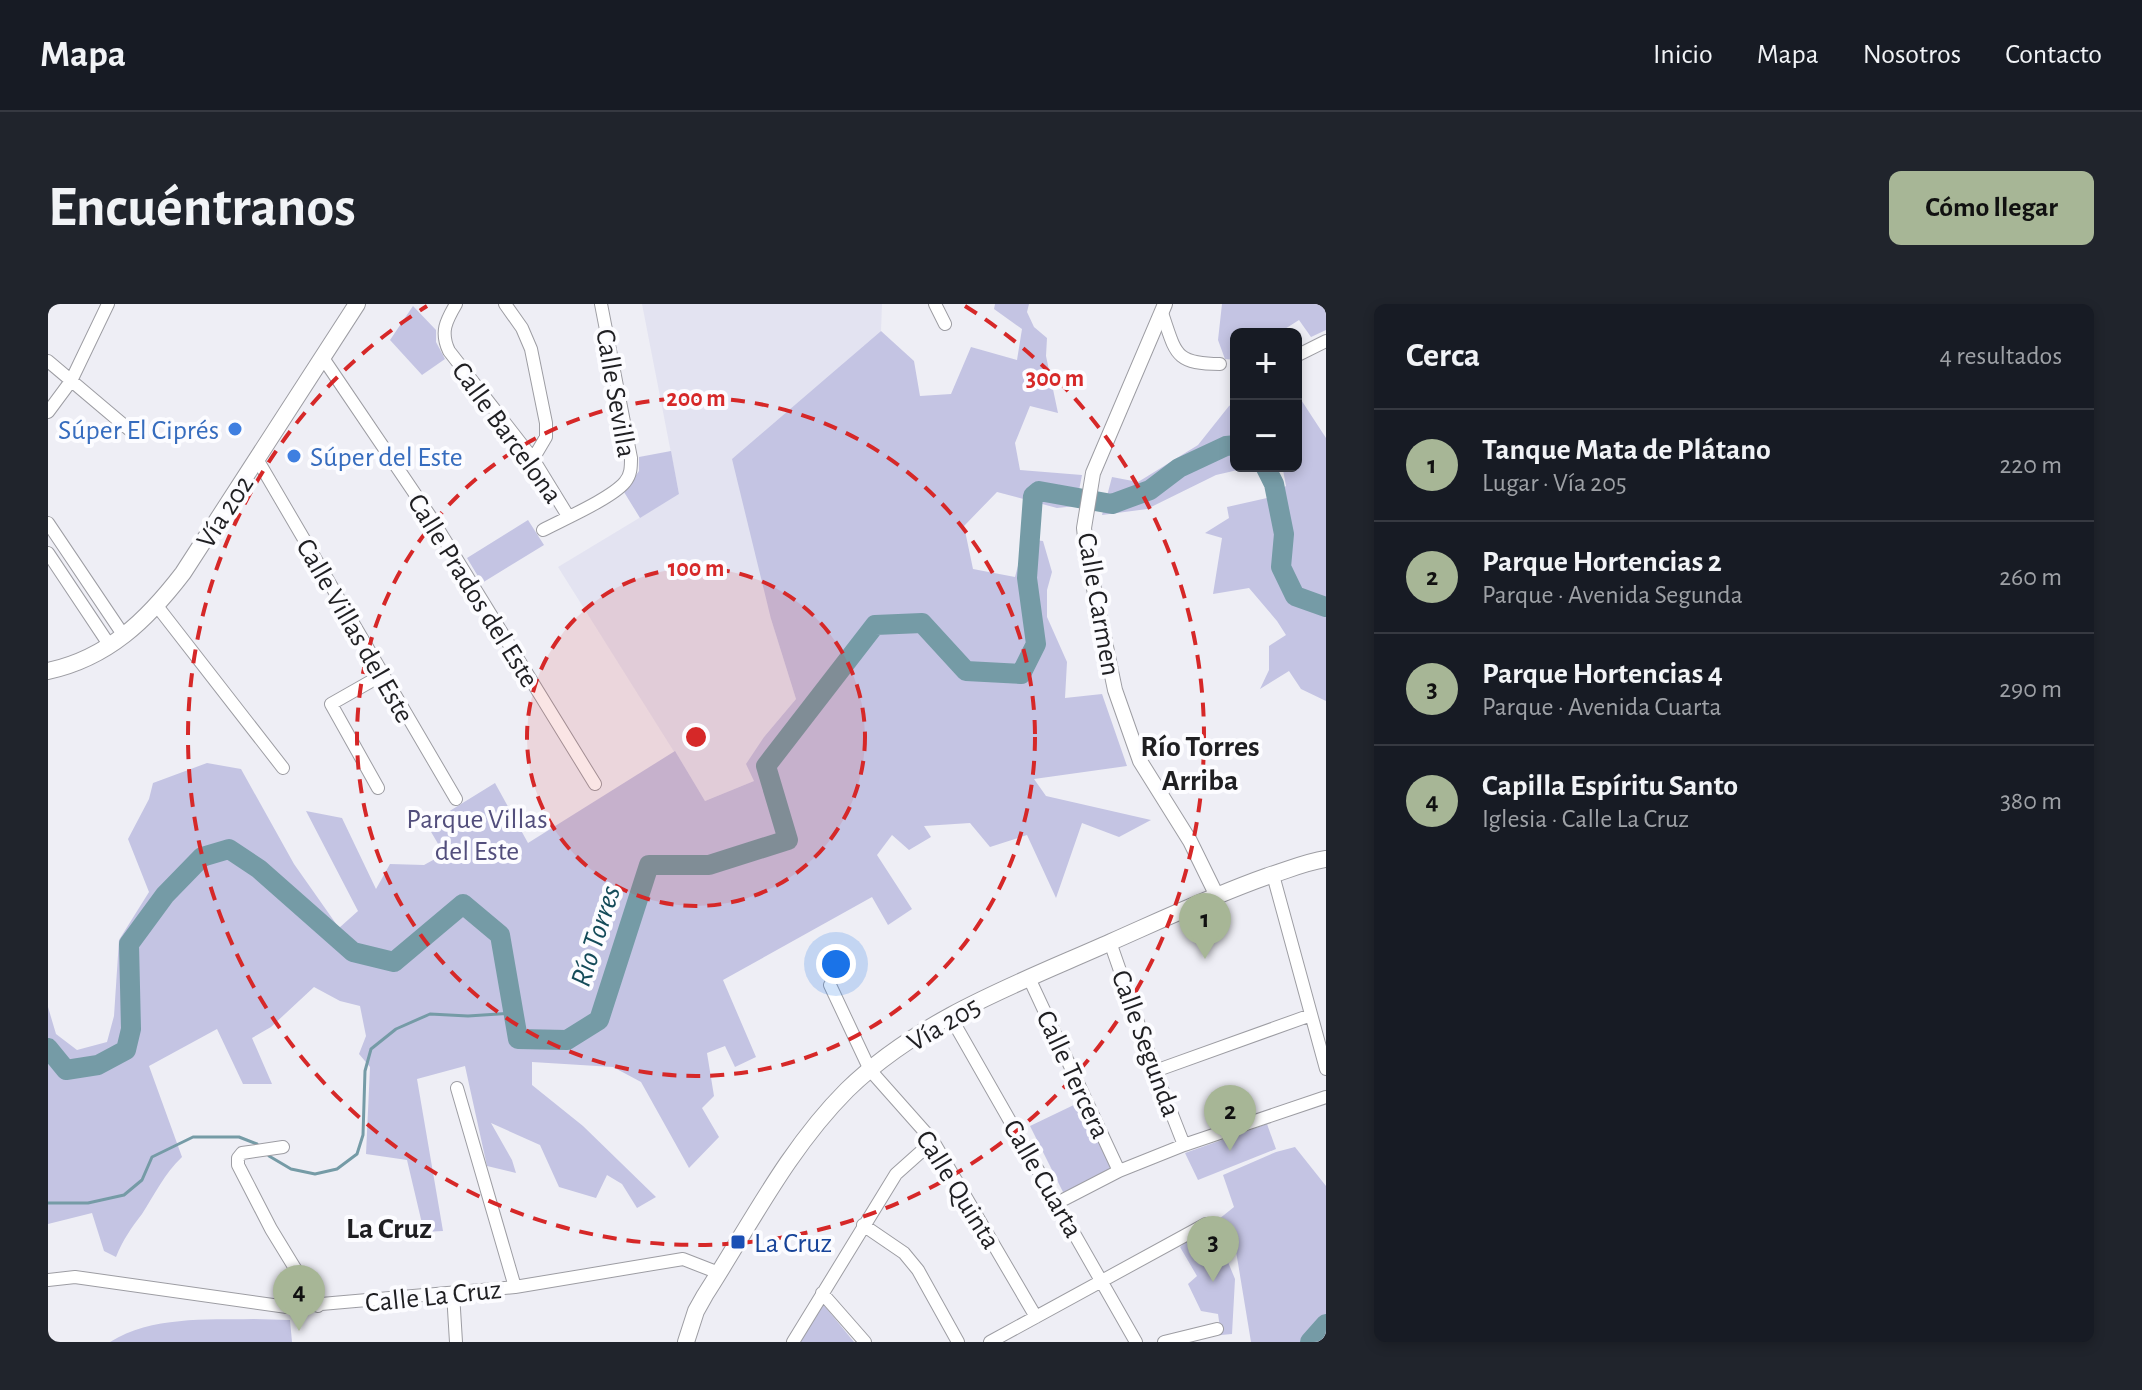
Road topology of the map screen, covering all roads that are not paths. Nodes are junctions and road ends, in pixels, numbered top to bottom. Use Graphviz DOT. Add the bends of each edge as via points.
graph roads {
  1 [pos="108,304"];
  2 [pos="357,304"];
  3 [pos="456,304"];
  4 [pos="601,304"];
  5 [pos="935,304"];
  6 [pos="514,307"];
  7 [pos="1164,309"];
  8 [pos="945,324"];
  9 [pos="1326,341"];
  10 [pos="1302,353"];
  11 [pos="323,358"];
  12 [pos="48,361"];
  13 [pos="1220,364"];
  14 [pos="71,381"];
  15 [pos="48,412"];
  16 [pos="132,432"];
  17 [pos="257,459"];
  18 [pos="533,459"];
  19 [pos="568,516"];
  20 [pos="48,523"];
  21 [pos="543,530"];
  22 [pos="48,553"];
  23 [pos="157,606"];
  24 [pos="117,641"];
  25 [pos="48,671"];
  26 [pos="382,675"];
  27 [pos="283,768"];
  28 [pos="595,784"];
  29 [pos="378,788"];
  30 [pos="456,799"];
  31 [pos="1326,859"];
  32 [pos="1273,875"];
  33 [pos="1216,894"];
  34 [pos="1110,942"];
  35 [pos="1029,978"];
  36 [pos="830,985"];
  37 [pos="1311,1015"];
  38 [pos="950,1016"];
  39 [pos="1326,1069"];
  40 [pos="870,1070"];
  41 [pos="1155,1071"];
  42 [pos="457,1088"];
  43 [pos="1326,1097"];
  44 [pos="933,1141"];
  45 [pos="1184,1145"];
  46 [pos="283,1147"];
  47 [pos="1119,1171"];
  48 [pos="1059,1202"];
  49 [pos="1206,1224"];
  50 [pos="863,1225"];
  51 [pos="719,1273"];
  52 [pos="48,1280"];
  53 [pos="1101,1280"];
  54 [pos="515,1287"];
  55 [pos="453,1293"];
  56 [pos="822,1293"];
  57 [pos="318,1306"];
  58 [pos="1036,1317"];
  59 [pos="1217,1329"];
  60 [pos="456,1342"];
  61 [pos="686,1342"];
  62 [pos="793,1342"];
  63 [pos="865,1342"];
  64 [pos="958,1342"];
  65 [pos="990,1342"];
  66 [pos="1136,1342"];
  67 [pos="1164,1342"];
  1 -- 14 [label="street"];
  2 -- 11 [label="main road, Vía 202"];
  3 -- 18 [label="street, Calle Barcelona" via="444,326 444,341"];
  4 -- 19 [label="street, Calle Sevilla" via="630,473 616,490"];
  5 -- 8 [label="street"];
  6 -- 18 [label="street" via="531,349 546,423 546,437"];
  7 -- 13 [label="street" via="1172,342 1182,356 1197,364"];
  7 -- 33 [label="street, Calle Carmen" via="1091,480 1084,528 1115,690 1140,761"];
  9 -- 10 [label="street"];
  11 -- 17 [label="main road, Vía 202"];
  11 -- 28 [label="street, Calle Prados del Este" via="430,516"];
  12 -- 14 [label="street"];
  14 -- 15 [label="street"];
  14 -- 16 [label="street"];
  17 -- 23 [label="main road, Vía 202"];
  17 -- 26 [label="street, Calle Villas del Este"];
  18 -- 19 [label="street, Calle Barcelona"];
  19 -- 21 [label="street, Calle Sevilla"];
  20 -- 24 [label="street"];
  22 -- 24 [label="street"];
  23 -- 24 [label="main road, Vía 202"];
  23 -- 27 [label="street"];
  24 -- 25 [label="main road, Vía 202"];
  26 -- 29 [label="street" via="331,704"];
  26 -- 30 [label="street, Calle Villas del Este"];
  31 -- 32 [label="main road, Vía 205"];
  32 -- 33 [label="main road, Vía 205"];
  32 -- 37 [label="street"];
  33 -- 34 [label="main road, Vía 205"];
  34 -- 35 [label="main road, Vía 205"];
  34 -- 41 [label="street, Calle Segunda"];
  35 -- 38 [label="main road, Vía 205"];
  35 -- 47 [label="street, Calle Tercera"];
  36 -- 40 [label="street, Calle Quinta"];
  37 -- 39 [label="street"];
  37 -- 41 [label="street"];
  38 -- 40 [label="main road, Vía 205"];
  38 -- 48 [label="street, Calle Cuarta"];
  40 -- 44 [label="street, Calle Quinta"];
  40 -- 51 [label="main road, Vía 205" via="795,1151"];
  41 -- 45 [label="street, Calle Segunda"];
  42 -- 54 [label="street"];
  43 -- 45 [label="street"];
  44 -- 50 [label="street" via="896,1174"];
  44 -- 58 [label="street, Calle Quinta"];
  45 -- 47 [label="street"];
  46 -- 57 [label="street" via="242,1153 238,1165"];
  47 -- 48 [label="street"];
  48 -- 53 [label="street, Calle Cuarta"];
  49 -- 53 [label="street"];
  50 -- 56 [label="street"];
  50 -- 64 [label="street" via="904,1253 918,1270"];
  51 -- 54 [label="street, Calle La Cruz" via="683,1259"];
  51 -- 61 [label="main road, Vía 205" via="696,1311"];
  52 -- 57 [label="street, Calle La Cruz" via="75,1277 287,1307"];
  53 -- 58 [label="street"];
  53 -- 66 [label="street, Calle Cuarta"];
  54 -- 55 [label="street, Calle La Cruz"];
  55 -- 57 [label="street, Calle La Cruz"];
  55 -- 60 [label="street"];
  56 -- 62 [label="street"];
  56 -- 63 [label="street"];
  58 -- 65 [label="street"];
  59 -- 67 [label="street"];
}
